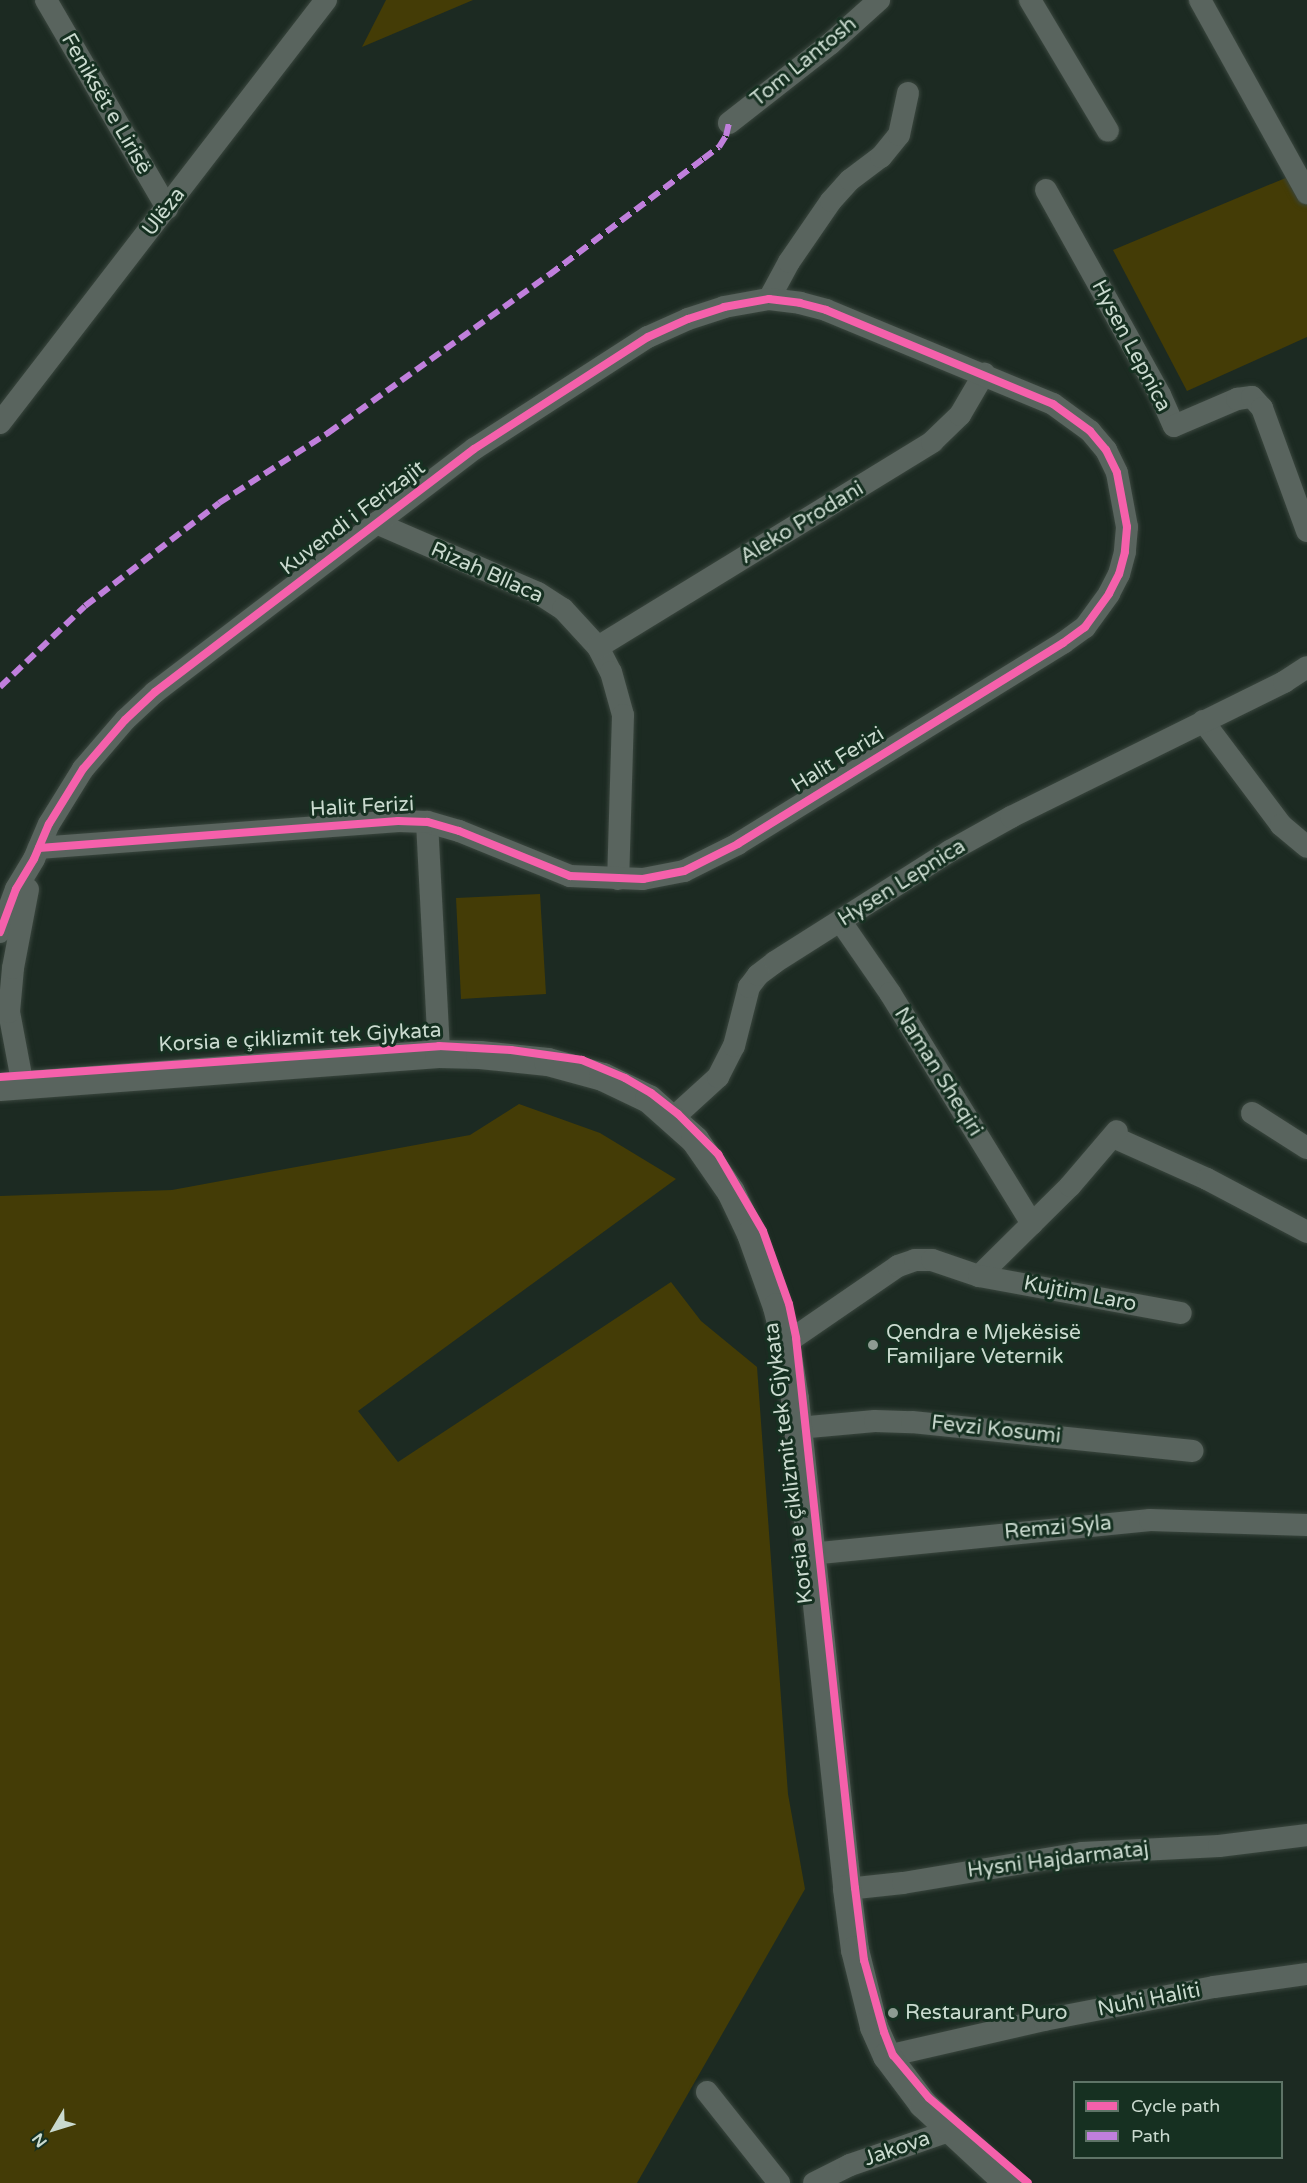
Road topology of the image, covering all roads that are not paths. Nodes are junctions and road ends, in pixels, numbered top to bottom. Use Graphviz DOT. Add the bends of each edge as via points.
graph roads {
  1 [pos="46,0"];
  2 [pos="327,0"];
  3 [pos="879,0"];
  4 [pos="1030,0"];
  5 [pos="1200,0"];
  6 [pos="908,93"];
  7 [pos="729,123"];
  8 [pos="1108,131"];
  9 [pos="1047,190"];
  10 [pos="1307,193"];
  11 [pos="167,208"];
  12 [pos="769,299"];
  13 [pos="984,374"];
  14 [pos="0,423"];
  15 [pos="376,523"];
  16 [pos="1307,531"];
  17 [pos="598,646"];
  18 [pos="1307,667"];
  19 [pos="1203,721"];
  20 [pos="427,822"];
  21 [pos="1307,847"];
  22 [pos="37,854"];
  23 [pos="618,879"];
  24 [pos="841,922"];
  25 [pos="0,932"];
  26 [pos="6,967"];
  27 [pos="439,1054"];
  28 [pos="12,1086"];
  29 [pos="1252,1113"];
  30 [pos="673,1118"];
  31 [pos="1307,1148"];
  32 [pos="1032,1224"];
  33 [pos="1307,1232"];
  34 [pos="979,1276"];
  35 [pos="1181,1313"];
  36 [pos="786,1343"];
  37 [pos="798,1428"];
  38 [pos="1193,1451"];
  39 [pos="1307,1525"];
  40 [pos="810,1554"];
  41 [pos="1307,1835"];
  42 [pos="847,1889"];
  43 [pos="1307,1974"];
  44 [pos="887,2056"];
  45 [pos="707,2092"];
  46 [pos="949,2131"];
  47 [pos="779,2183"];
  48 [pos="814,2183"];
  49 [pos="1008,2183"];
  1 -- 11 [label="street, Feniksët e Lirisë"];
  2 -- 11 [label="street, Ulëza"];
  3 -- 7 [label="street, Tom Lantosh"];
  4 -- 8 [label="street"];
  5 -- 10 [label="street"];
  6 -- 12 [label="street" via="899,135 881,157 850,180 831,201"];
  9 -- 16 [label="street, Hysen Lepnica" via="1174,426 1238,399 1252,397 1262,408"];
  11 -- 14 [label="street, Ulëza"];
  12 -- 13 [label="street, Halit Ferizi" via="826,310"];
  12 -- 15 [label="street, Kuvendi i Ferizajit" via="724,307 648,338 482,443"];
  13 -- 17 [label="street, Aleko Prodani" via="960,415 933,442"];
  13 -- 23 [label="street, Halit Ferizi" via="1053,404 1072,416 1106,450 1119,482 1127,527 1119,574 1100,610 1064,643 708,861 664,877"];
  15 -- 17 [label="street, Rizah Bllaca" via="538,593 563,609"];
  15 -- 22 [label="street, Kuvendi i Ferizajit" via="125,720 83,769"];
  17 -- 23 [label="street, Rizah Bllaca" via="611,672 623,715"];
  18 -- 19 [label="street, Hysen Lepnica"];
  19 -- 21 [label="street" via="1281,825"];
  19 -- 24 [label="street, Hysen Lepnica" via="1011,817 950,851"];
  20 -- 22 [label="street, Halit Ferizi" via="398,821"];
  20 -- 23 [label="street, Halit Ferizi" via="570,876"];
  20 -- 27 [label="street"];
  22 -- 25 [label="street" via="16,889"];
  22 -- 26 [label="street"];
  24 -- 30 [label="street, Hysen Lepnica" via="758,975 749,987 727,1063 706,1090"];
  24 -- 32 [label="street, Naman Sheqiri" via="890,993"];
  26 -- 28 [label="street"];
  27 -- 28 [label="street"];
  27 -- 30 [label="street" via="516,1058 579,1069 649,1099"];
  29 -- 31 [label="street"];
  30 -- 36 [label="street" via="700,1147 731,1192 766,1273"];
  32 -- 33 [label="street" via="1115,1134"];
  32 -- 34 [label="street"];
  34 -- 35 [label="street, Kujtim Laro"];
  34 -- 36 [label="street, Kujtim Laro" via="932,1260 915,1260 898,1266"];
  36 -- 37 [label="street"];
  37 -- 38 [label="street, Fevzi Kosumi" via="912,1422"];
  37 -- 40 [label="street"];
  39 -- 40 [label="street, Remzi Syla" via="1150,1520"];
  40 -- 42 [label="street"];
  41 -- 42 [label="street, Hysni Hajdarmataj" via="1219,1846 1082,1853"];
  42 -- 44 [label="street" via="864,1994"];
  43 -- 44 [label="street, Nuhi Haliti" via="1214,1987 1044,2020"];
  44 -- 46 [label="street"];
  45 -- 47 [label="street"];
  46 -- 48 [label="street, Jakova" via="850,2165"];
  46 -- 49 [label="street"];
}
